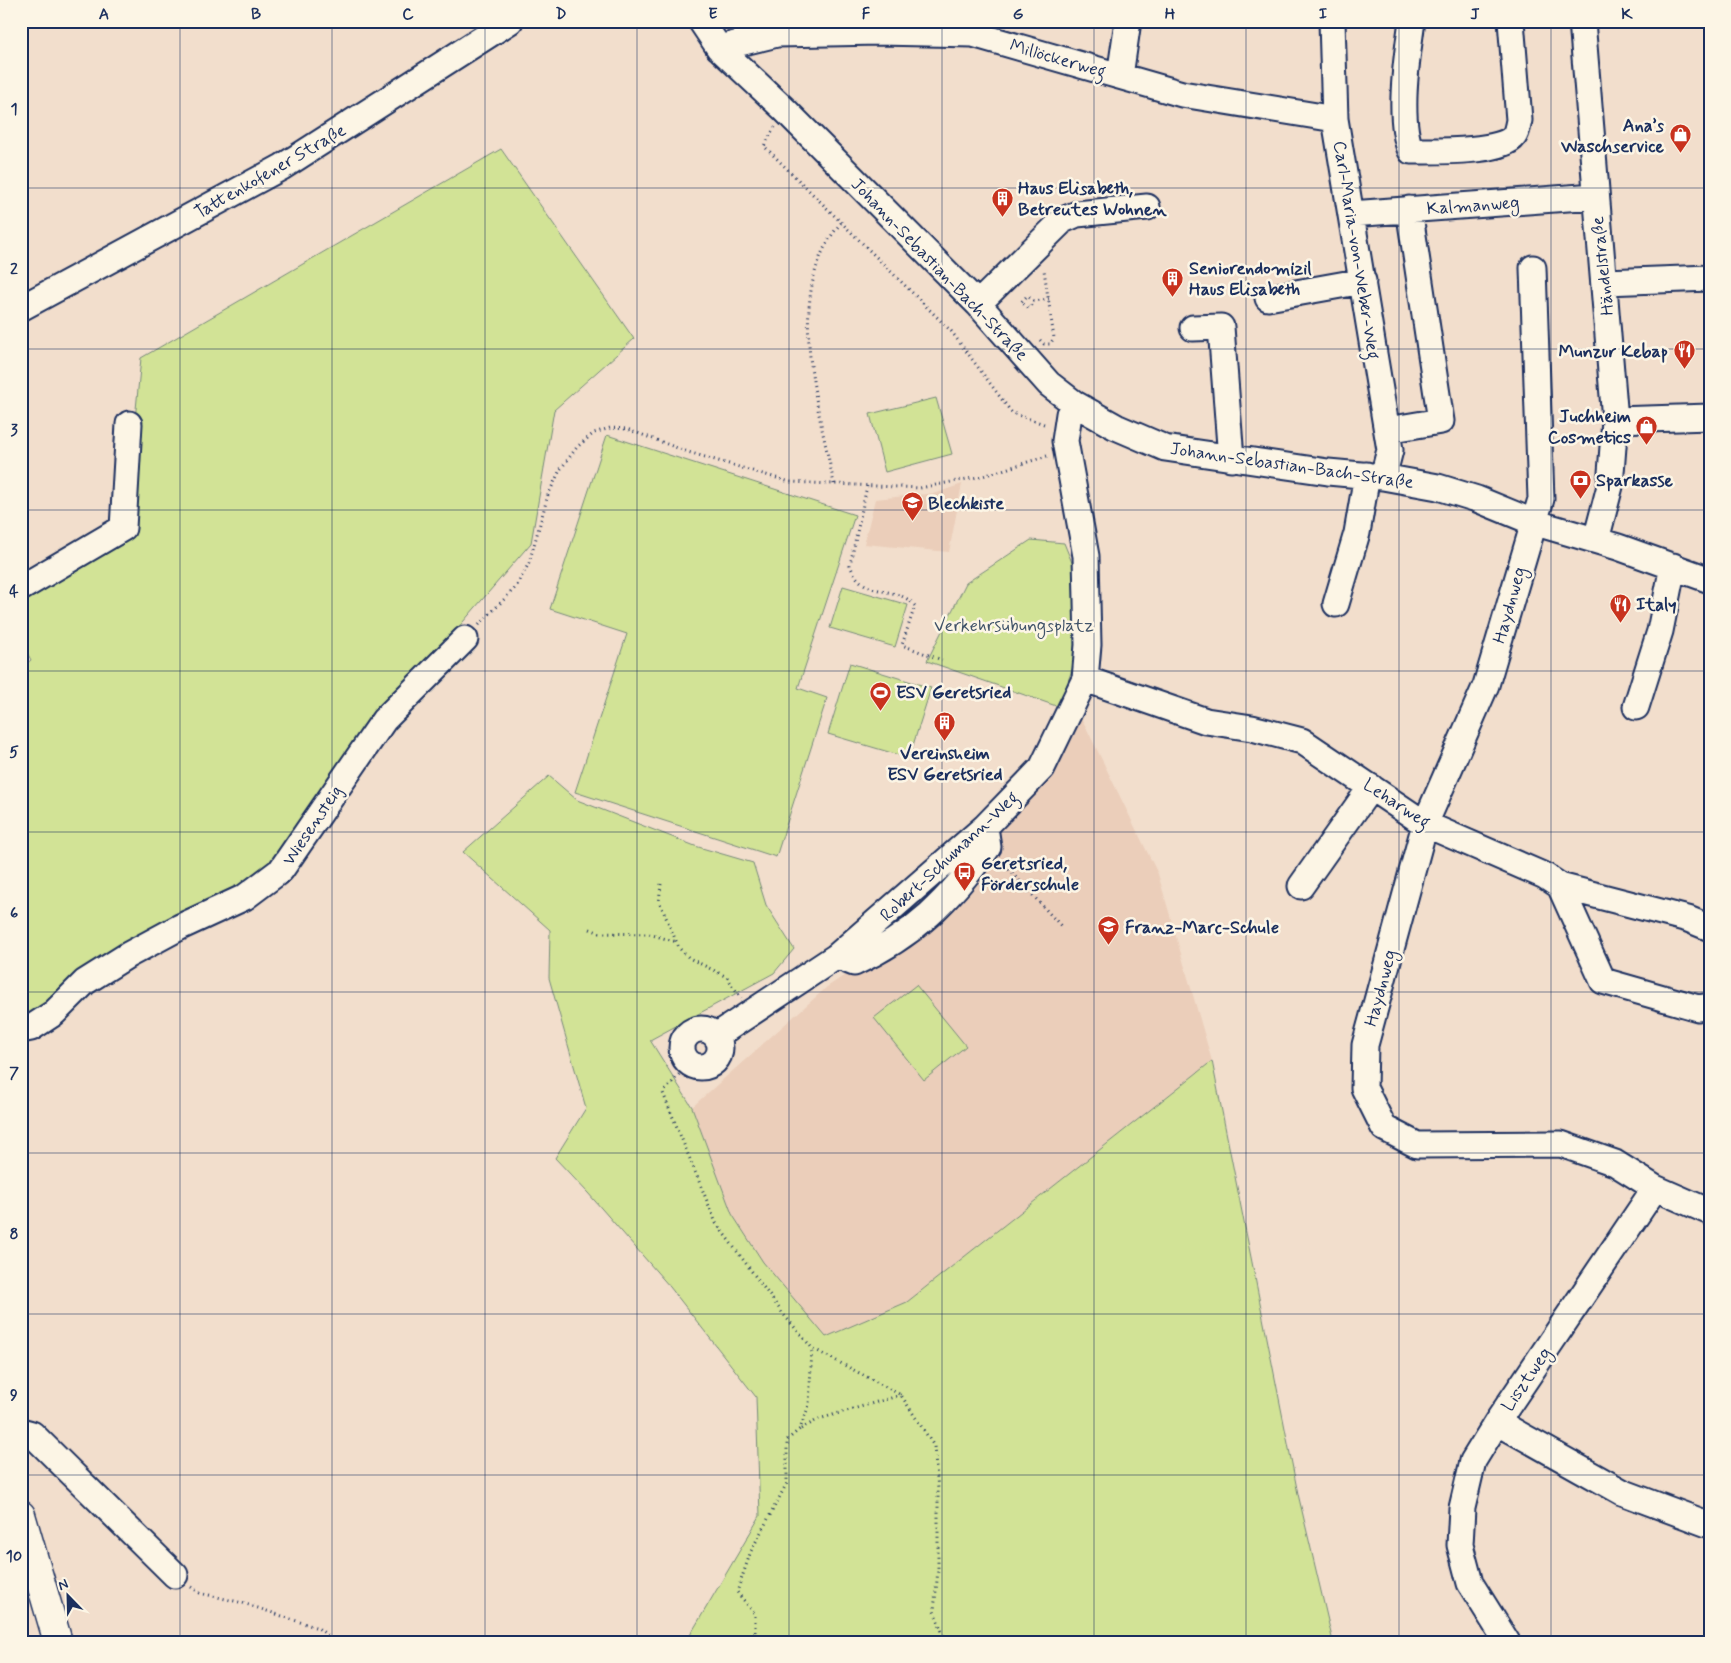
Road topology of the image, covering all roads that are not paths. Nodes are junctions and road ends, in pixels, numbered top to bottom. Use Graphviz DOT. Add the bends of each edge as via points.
graph roads {
  1 [pos="510,21"];
  2 [pos="700,21"];
  3 [pos="1128,21"];
  4 [pos="1332,21"];
  5 [pos="1412,21"];
  6 [pos="1511,21"];
  7 [pos="1582,21"];
  8 [pos="973,28"];
  9 [pos="719,48"];
  10 [pos="1120,76"];
  11 [pos="1335,119"];
  12 [pos="1595,196"];
  13 [pos="1147,207"];
  14 [pos="1409,209"];
  15 [pos="1350,214"];
  16 [pos="1533,268"];
  17 [pos="1710,278"];
  18 [pos="1363,281"];
  19 [pos="1605,282"];
  20 [pos="1268,298"];
  21 [pos="978,304"];
  22 [pos="21,308"];
  23 [pos="1193,328"];
  24 [pos="1075,404"];
  25 [pos="1710,417"];
  26 [pos="1615,420"];
  27 [pos="129,424"];
  28 [pos="1387,430"];
  29 [pos="1231,459"];
  30 [pos="1375,476"];
  31 [pos="1533,522"];
  32 [pos="1596,540"];
  33 [pos="1673,566"];
  34 [pos="1710,580"];
  35 [pos="21,588"];
  36 [pos="1336,604"];
  37 [pos="465,639"];
  38 [pos="1085,679"];
  39 [pos="1636,708"];
  40 [pos="1371,787"];
  41 [pos="1425,824"];
  42 [pos="1301,886"];
  43 [pos="1560,886"];
  44 [pos="1710,928"];
  45 [pos="1710,1006"];
  46 [pos="21,1030"];
  47 [pos="689,1063"];
  48 [pos="1655,1188"];
  49 [pos="1710,1212"];
  50 [pos="1497,1422"];
  51 [pos="21,1431"];
  52 [pos="21,1515"];
  53 [pos="1710,1526"];
  54 [pos="174,1575"];
  55 [pos="58,1642"];
  56 [pos="1507,1642"];
  1 -- 22 [label="street, Tattenkofener Straße" via="282,167"];
  2 -- 9 [label="street, Johann-Sebastian-Bach-Straße"];
  3 -- 10 [label="street"];
  4 -- 11 [label="street, Carl-Maria-von-Weber-Weg"];
  5 -- 6 [label="street" via="1404,109 1405,138 1411,151 1488,147 1504,143 1514,136 1519,120"];
  7 -- 12 [label="street, Händelstraße"];
  8 -- 9 [label="street, Millöckerweg" via="777,34"];
  8 -- 10 [label="street, Millöckerweg"];
  9 -- 21 [label="street, Johann-Sebastian-Bach-Straße"];
  10 -- 11 [label="street, Millöckerweg" via="1182,94"];
  11 -- 15 [label="street, Carl-Maria-von-Weber-Weg"];
  12 -- 14 [label="street, Kalmanweg"];
  12 -- 19 [label="street, Händelstraße"];
  13 -- 21 [label="street" via="1077,214 1063,220 1038,263"];
  14 -- 15 [label="street, Kalmanweg"];
  14 -- 28 [label="street" via="1441,421"];
  15 -- 18 [label="street, Carl-Maria-von-Weber-Weg"];
  16 -- 31 [label="street, Haydnweg" via="1542,498"];
  17 -- 19 [label="street"];
  18 -- 20 [label="street"];
  18 -- 28 [label="street, Carl-Maria-von-Weber-Weg"];
  19 -- 26 [label="street, Händelstraße"];
  21 -- 24 [label="street, Johann-Sebastian-Bach-Straße" via="1050,384"];
  23 -- 29 [label="street" via="1221,328"];
  24 -- 29 [label="street, Johann-Sebastian-Bach-Straße" via="1116,427 1165,448"];
  24 -- 38 [label="street, Robert-Schumann-Weg" via="1069,414 1066,441 1086,556 1088,645"];
  25 -- 26 [label="street"];
  26 -- 32 [label="street, Händelstraße" via="1610,486"];
  27 -- 35 [label="street" via="123,528"];
  28 -- 30 [label="street, Carl-Maria-von-Weber-Weg" via="1390,450"];
  29 -- 30 [label="street, Johann-Sebastian-Bach-Straße"];
  30 -- 31 [label="street, Johann-Sebastian-Bach-Straße" via="1469,496"];
  30 -- 36 [label="street, Carl-Maria-von-Weber-Weg"];
  31 -- 32 [label="street, Johann-Sebastian-Bach-Straße"];
  31 -- 41 [label="street, Haydnweg" via="1486,685"];
  32 -- 33 [label="street, Johann-Sebastian-Bach-Straße"];
  33 -- 34 [label="street, Johann-Sebastian-Bach-Straße"];
  33 -- 39 [label="street" via="1660,631"];
  37 -- 46 [label="street, Wiesensteig" via="384,720 281,870 245,897 128,955 85,982 54,1013 31,1028"];
  38 -- 40 [label="street, Leharweg" via="1206,721 1252,728 1302,741"];
  38 -- 47 [label="street, Robert-Schumann-Weg" via="1042,768 987,837 837,956 716,1036 720,1052 716,1060 704,1067"];
  40 -- 41 [label="street, Leharweg"];
  40 -- 42 [label="street"];
  41 -- 43 [label="street, Leharweg" via="1545,876"];
  41 -- 48 [label="street, Haydnweg" via="1364,1045 1364,1088 1384,1128 1417,1145 1561,1144 1615,1164"];
  43 -- 44 [label="street, Leharweg"];
  43 -- 45 [label="street" via="1603,981 1698,1008"];
  48 -- 49 [label="street, Haydnweg"];
  48 -- 50 [label="street, Lisztweg"];
  50 -- 53 [label="street, Lisztweg" via="1622,1492"];
  50 -- 56 [label="street" via="1473,1461 1462,1508 1460,1545 1470,1583"];
  51 -- 54 [label="street" via="32,1434"];
  52 -- 55 [label="main road"];
}
